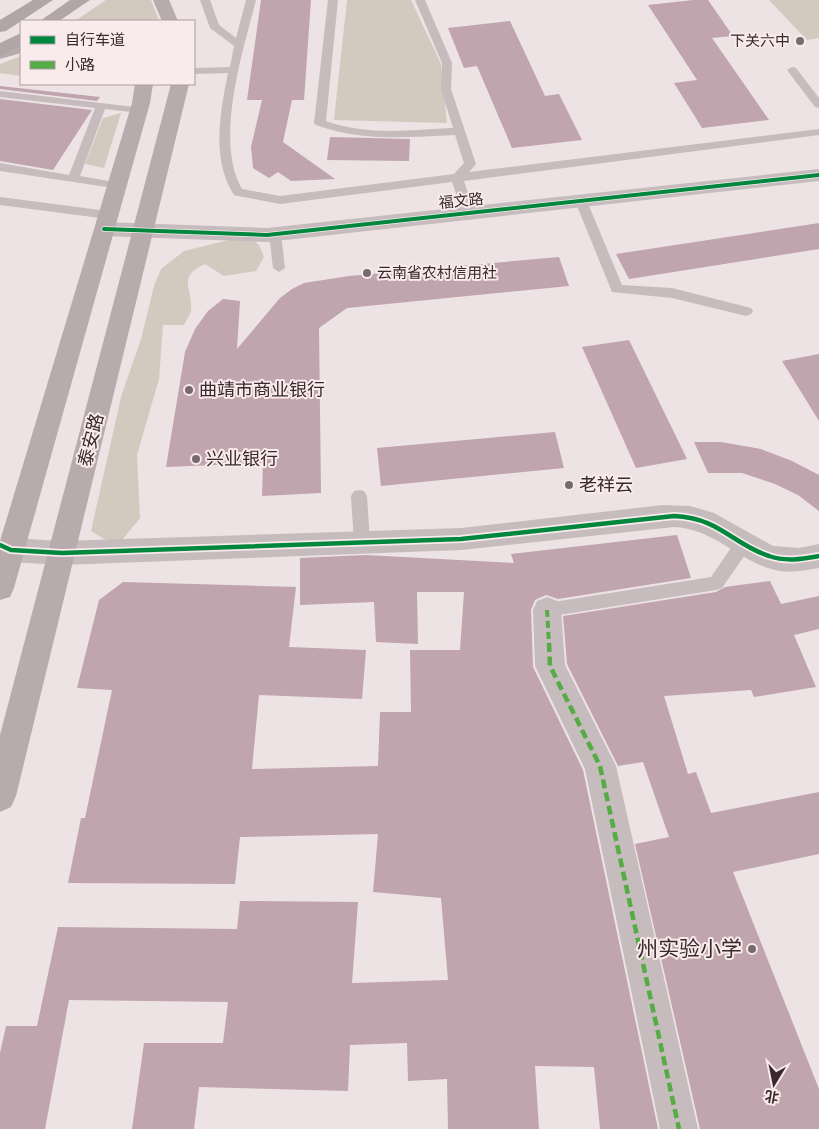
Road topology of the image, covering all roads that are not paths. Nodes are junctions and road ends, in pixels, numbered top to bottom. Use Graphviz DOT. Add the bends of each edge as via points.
graph roads {
  1 [pos="45,0"];
  2 [pos="82,0"];
  3 [pos="161,0"];
  4 [pos="205,0"];
  5 [pos="252,0"];
  6 [pos="333,0"];
  7 [pos="420,0"];
  8 [pos="50,20"];
  9 [pos="170,20"];
  10 [pos="0,27"];
  11 [pos="20,39"];
  12 [pos="240,45"];
  13 [pos="20,47"];
  14 [pos="0,52"];
  15 [pos="234,70"];
  16 [pos="792,70"];
  17 [pos="195,71"];
  18 [pos="144,85"];
  19 [pos="180,85"];
  20 [pos="0,94"];
  21 [pos="819,105"];
  22 [pos="101,106"];
  23 [pos="139,110"];
  24 [pos="459,131"];
  25 [pos="819,132"];
  26 [pos="0,167"];
  27 [pos="819,175"];
  28 [pos="457,178"];
  29 [pos="74,179"];
  30 [pos="116,186"];
  31 [pos="0,201"];
  32 [pos="581,201"];
  33 [pos="469,213"];
  34 [pos="106,222"];
  35 [pos="144,230"];
  36 [pos="275,234"];
  37 [pos="278,268"];
  38 [pos="746,311"];
  39 [pos="359,496"];
  40 [pos="362,543"];
  41 [pos="743,544"];
  42 [pos="6,547"];
  43 [pos="62,553"];
  44 [pos="819,556"];
  45 [pos="0,588"];
  46 [pos="547,610"];
  47 [pos="0,796"];
  48 [pos="679,1129"];
  1 -- 10 [label="highway"];
  2 -- 8 [label="highway"];
  3 -- 9 [label="main road"];
  4 -- 12 [label="lane" via="214,26"];
  5 -- 12 [label="lane"];
  6 -- 24 [label="lane" via="320,123 339,132"];
  7 -- 24 [label="lane" via="447,63 446,89"];
  11 -- 14 [label="highway"];
  12 -- 15 [label="lane"];
  13 -- 14 [label="main road"];
  15 -- 17 [label="lane"];
  15 -- 28 [label="lane" via="226,136 228,172 238,192 280,200"];
  16 -- 21 [label="lane"];
  18 -- 23 [label="main road"];
  19 -- 35 [label="main road, 泰安路"];
  20 -- 22 [label="lane"];
  22 -- 23 [label="lane"];
  22 -- 29 [label="lane"];
  23 -- 30 [label="main road"];
  24 -- 28 [label="lane" via="470,164"];
  25 -- 28 [label="lane"];
  26 -- 29 [label="lane"];
  27 -- 32 [label="street, 福文路"];
  28 -- 33 [label="lane"];
  29 -- 30 [label="lane"];
  30 -- 34 [label="main road"];
  31 -- 34 [label="lane"];
  32 -- 33 [label="street, 福文路"];
  32 -- 38 [label="lane" via="618,289 672,293"];
  33 -- 36 [label="street, 福文路"];
  34 -- 35 [label="street, 福文路"];
  34 -- 42 [label="main road"];
  35 -- 36 [label="street, 福文路"];
  35 -- 43 [label="main road, 泰安路"];
  36 -- 37 [label="lane"];
  39 -- 40 [label="lane"];
  40 -- 41 [label="street" via="461,539 688,516 706,522"];
  40 -- 43 [label="street"];
  41 -- 44 [label="street" via="768,558 798,561"];
  41 -- 46 [label="lane" via="716,584"];
  42 -- 43 [label="street"];
  42 -- 45 [label="main road"];
  43 -- 47 [label="main road, 泰安路"];
  46 -- 48 [label="street" via="550,666 600,766"];
}
